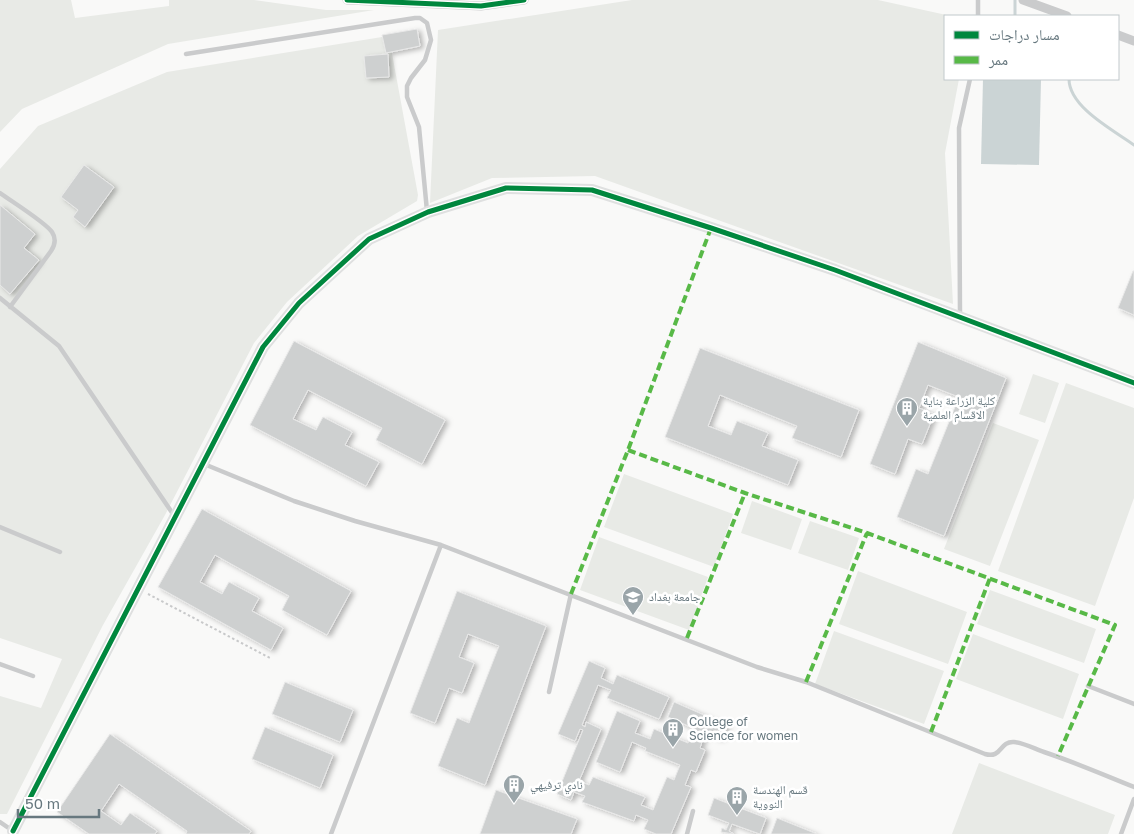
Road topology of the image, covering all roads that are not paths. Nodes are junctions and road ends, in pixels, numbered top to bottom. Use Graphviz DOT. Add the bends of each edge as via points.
graph roads {
  1 [pos="348,0"];
  2 [pos="524,0"];
  3 [pos="978,0"];
  4 [pos="1023,0"];
  5 [pos="978,15"];
  6 [pos="1064,15"];
  7 [pos="1119,35"];
  8 [pos="1134,41"];
  9 [pos="186,54"];
  10 [pos="970,80"];
  11 [pos="0,193"];
  12 [pos="428,212"];
  13 [pos="0,298"];
  14 [pos="10,307"];
  15 [pos="960,319"];
  16 [pos="1134,383"];
  17 [pos="203,464"];
  18 [pos="175,518"];
  19 [pos="0,527"];
  20 [pos="441,544"];
  21 [pos="60,552"];
  22 [pos="571,594"];
  23 [pos="0,664"];
  24 [pos="33,676"];
  25 [pos="1088,686"];
  26 [pos="549,692"];
  27 [pos="1134,704"];
  28 [pos="1134,787"];
  29 [pos="1134,799"];
  30 [pos="693,812"];
  31 [pos="0,822"];
  32 [pos="14,833"];
  33 [pos="331,834"];
  34 [pos="687,834"];
  35 [pos="1121,834"];
  1 -- 2 [label="street" via="481,6"];
  3 -- 5 [label="lane"];
  4 -- 6 [label="street"];
  7 -- 8 [label="street"];
  9 -- 12 [label="lane" via="415,18 424,20 431,40 425,60 407,86 407,97 419,127"];
  10 -- 15 [label="lane" via="959,128"];
  11 -- 14 [label="lane" via="52,231 55,241"];
  12 -- 15 [label="street" via="506,188 592,190 826,267"];
  12 -- 17 [label="street" via="370,239 299,303 263,347"];
  13 -- 14 [label="lane"];
  14 -- 18 [label="lane" via="59,346"];
  15 -- 16 [label="street"];
  17 -- 18 [label="street"];
  17 -- 20 [label="lane" via="294,501"];
  18 -- 32 [label="street"];
  19 -- 21 [label="lane"];
  20 -- 22 [label="lane"];
  20 -- 33 [label="lane"];
  22 -- 26 [label="lane"];
  22 -- 28 [label="lane" via="757,667 806,682 985,754 997,754 1006,744 1013,742 1058,756"];
  23 -- 24 [label="lane"];
  25 -- 27 [label="lane"];
  29 -- 35 [label="lane"];
  30 -- 34 [label="lane"];
  31 -- 32 [label="lane"];
}
